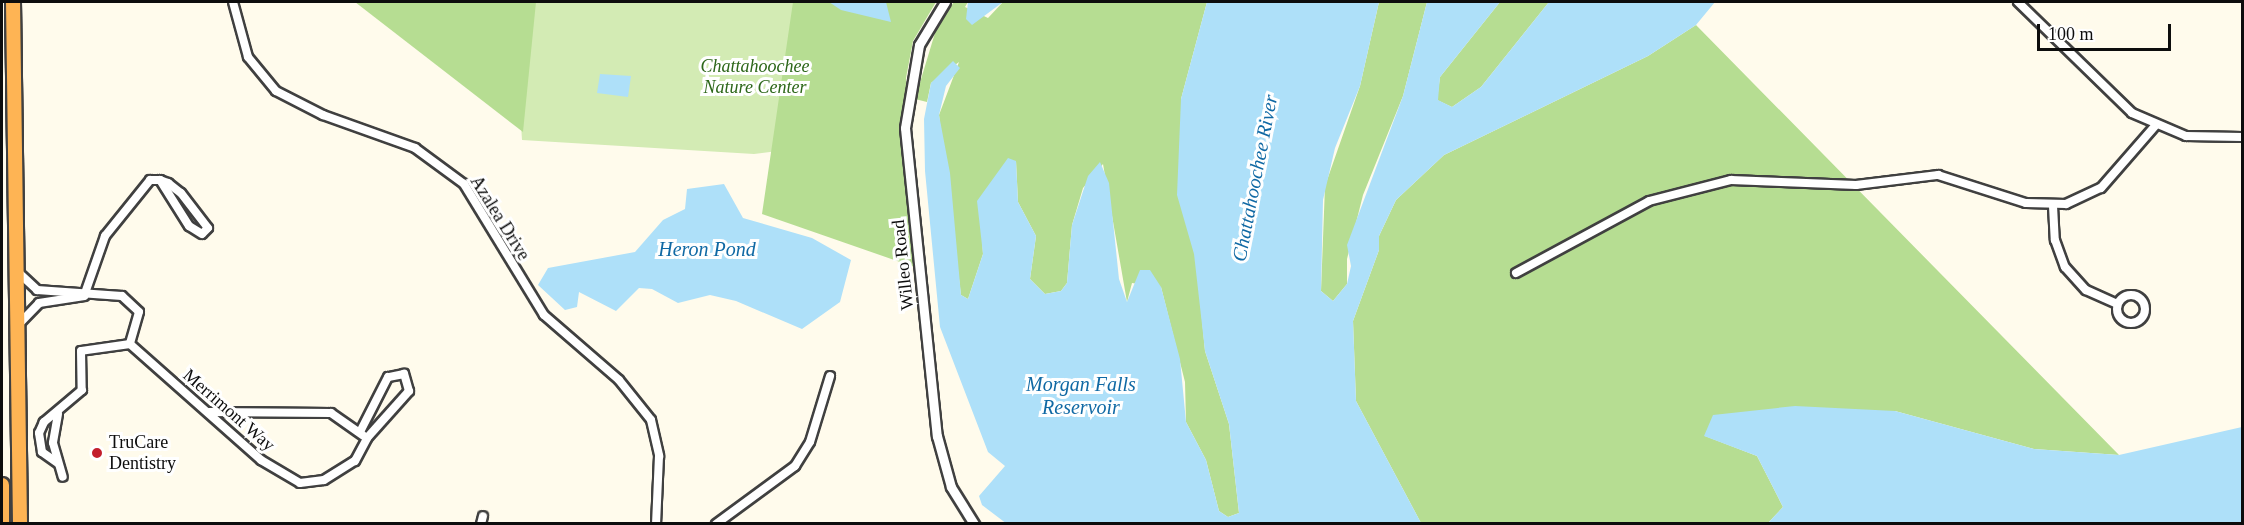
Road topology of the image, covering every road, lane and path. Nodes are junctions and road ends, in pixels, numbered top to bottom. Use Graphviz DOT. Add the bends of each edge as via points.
graph roads {
  1 [pos="13,2"];
  2 [pos="233,2"];
  3 [pos="945,2"];
  4 [pos="2018,2"];
  5 [pos="2155,126"];
  6 [pos="2242,137"];
  7 [pos="160,180"];
  8 [pos="2053,206"];
  9 [pos="17,268"];
  10 [pos="1516,273"];
  11 [pos="84,296"];
  12 [pos="2117,304"];
  13 [pos="18,327"];
  14 [pos="130,344"];
  15 [pos="830,376"];
  16 [pos="208,412"];
  17 [pos="58,414"];
  18 [pos="360,432"];
  19 [pos="367,438"];
  20 [pos="58,463"];
  21 [pos="63,477"];
  22 [pos="2,485"];
  23 [pos="2,524"];
  24 [pos="20,524"];
  25 [pos="656,524"];
  26 [pos="716,524"];
  27 [pos="974,524"];
  1 -- 9 [label="highway"];
  2 -- 25 [label="street, Azalea Drive" via="248,57 276,91 323,115 415,148 464,184 544,315 625,386 651,420 659,456"];
  3 -- 27 [label="street, Willeo Road" via="919,45 905,128 937,436 951,487"];
  4 -- 5 [label="street" via="2047,24 2108,95"];
  5 -- 6 [label="street" via="2202,139"];
  5 -- 8 [label="street" via="2101,188"];
  7 -- 7 [label="street" via="181,193 209,225 202,234 189,226"];
  7 -- 11 [label="street" via="140,186 116,217"];
  8 -- 10 [label="street" via="2026,203 1938,175 1856,185 1731,180 1649,201"];
  8 -- 12 [label="street" via="2055,240 2065,267 2086,290"];
  9 -- 11 [label="street" via="34,289"];
  9 -- 13 [label="highway"];
  11 -- 13 [label="street" via="39,303"];
  11 -- 14 [label="street" via="122,296 135,304 139,326"];
  13 -- 24 [label="highway"];
  14 -- 16 [label="street, Merrimont Way"];
  14 -- 17 [label="street" via="81,351 82,390"];
  15 -- 26 [label="street" via="799,460"];
  16 -- 18 [label="street" via="331,413"];
  16 -- 19 [label="street, Merrimont Way" via="261,460 300,483 347,469 364,451"];
  17 -- 20 [label="street" via="52,439"];
  17 -- 20 [label="street" via="44,422 38,441 42,452"];
  18 -- 19 [label="street"];
  18 -- 19 [label="street, Merrimont Way" via="388,377 404,374 409,391"];
  20 -- 21 [label="street"];
  22 -- 23 [label="highway"];
}
